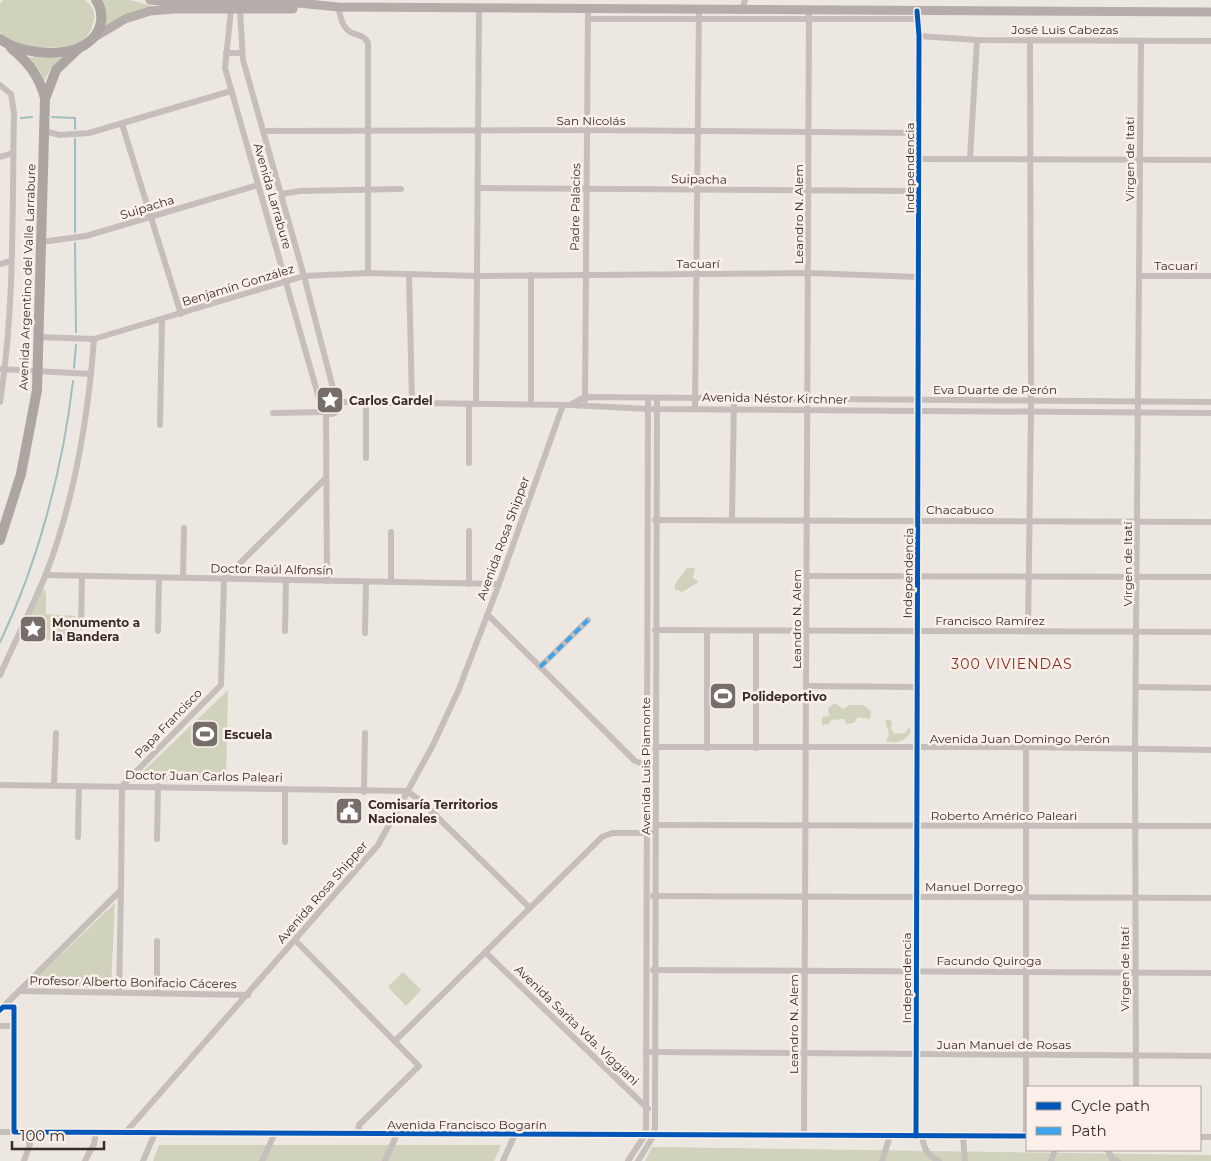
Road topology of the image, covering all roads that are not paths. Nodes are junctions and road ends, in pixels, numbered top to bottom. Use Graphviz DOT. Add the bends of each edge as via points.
graph roads {
  1 [pos="96,0"];
  2 [pos="150,0"];
  3 [pos="745,0"];
  4 [pos="236,6"];
  5 [pos="338,7"];
  6 [pos="479,8"];
  7 [pos="588,9"];
  8 [pos="742,10"];
  9 [pos="1211,12"];
  10 [pos="699,14"];
  11 [pos="809,14"];
  12 [pos="918,15"];
  13 [pos="588,18"];
  14 [pos="919,36"];
  15 [pos="96,37"];
  16 [pos="977,40"];
  17 [pos="1030,40"];
  18 [pos="1141,41"];
  19 [pos="4,42"];
  20 [pos="1211,42"];
  21 [pos="80,47"];
  22 [pos="226,52"];
  23 [pos="241,53"];
  24 [pos="0,85"];
  25 [pos="231,91"];
  26 [pos="46,99"];
  27 [pos="122,124"];
  28 [pos="587,130"];
  29 [pos="44,131"];
  30 [pos="263,131"];
  31 [pos="368,131"];
  32 [pos="479,132"];
  33 [pos="698,132"];
  34 [pos="810,132"];
  35 [pos="919,133"];
  36 [pos="13,153"];
  37 [pos="0,157"];
  38 [pos="919,159"];
  39 [pos="970,159"];
  40 [pos="1032,159"];
  41 [pos="1140,159"];
  42 [pos="1211,160"];
  43 [pos="258,185"];
  44 [pos="478,188"];
  45 [pos="367,189"];
  46 [pos="401,189"];
  47 [pos="586,189"];
  48 [pos="697,190"];
  49 [pos="919,191"];
  50 [pos="809,192"];
  51 [pos="281,194"];
  52 [pos="150,217"];
  53 [pos="40,242"];
  54 [pos="11,261"];
  55 [pos="0,264"];
  56 [pos="368,273"];
  57 [pos="809,273"];
  58 [pos="409,274"];
  59 [pos="585,274"];
  60 [pos="696,274"];
  61 [pos="531,275"];
  62 [pos="304,276"];
  63 [pos="477,276"];
  64 [pos="1140,276"];
  65 [pos="1211,276"];
  66 [pos="918,277"];
  67 [pos="286,281"];
  68 [pos="181,314"];
  69 [pos="162,320"];
  70 [pos="39,337"];
  71 [pos="94,339"];
  72 [pos="2,369"];
  73 [pos="38,370"];
  74 [pos="91,374"];
  75 [pos="335,396"];
  76 [pos="585,397"];
  77 [pos="648,398"];
  78 [pos="657,398"];
  79 [pos="695,398"];
  80 [pos="734,398"];
  81 [pos="808,399"];
  82 [pos="918,400"];
  83 [pos="1031,401"];
  84 [pos="0,402"];
  85 [pos="320,402"];
  86 [pos="340,402"];
  87 [pos="366,402"];
  88 [pos="1139,402"];
  89 [pos="1211,402"];
  90 [pos="412,403"];
  91 [pos="472,404"];
  92 [pos="531,404"];
  93 [pos="563,405"];
  94 [pos="570,405"];
  95 [pos="585,406"];
  96 [pos="649,408"];
  97 [pos="658,408"];
  98 [pos="695,408"];
  99 [pos="734,408"];
  100 [pos="808,409"];
  101 [pos="918,410"];
  102 [pos="1031,411"];
  103 [pos="1139,412"];
  104 [pos="273,413"];
  105 [pos="325,413"];
  106 [pos="1211,413"];
  107 [pos="160,425"];
  108 [pos="366,458"];
  109 [pos="469,463"];
  110 [pos="325,479"];
  111 [pos="657,519"];
  112 [pos="649,520"];
  113 [pos="732,520"];
  114 [pos="808,520"];
  115 [pos="918,520"];
  116 [pos="1030,521"];
  117 [pos="1138,522"];
  118 [pos="1211,522"];
  119 [pos="184,528"];
  120 [pos="469,531"];
  121 [pos="392,532"];
  122 [pos="0,540"];
  123 [pos="45,576"];
  124 [pos="82,576"];
  125 [pos="808,576"];
  126 [pos="918,576"];
  127 [pos="1028,576"];
  128 [pos="1138,577"];
  129 [pos="1211,577"];
  130 [pos="159,578"];
  131 [pos="183,578"];
  132 [pos="224,579"];
  133 [pos="286,580"];
  134 [pos="327,581"];
  135 [pos="366,582"];
  136 [pos="391,582"];
  137 [pos="469,584"];
  138 [pos="499,584"];
  139 [pos="488,614"];
  140 [pos="588,620"];
  141 [pos="81,627"];
  142 [pos="649,630"];
  143 [pos="158,631"];
  144 [pos="285,631"];
  145 [pos="657,631"];
  146 [pos="707,631"];
  147 [pos="756,631"];
  148 [pos="807,631"];
  149 [pos="917,631"];
  150 [pos="1028,631"];
  151 [pos="1137,632"];
  152 [pos="1211,632"];
  153 [pos="365,633"];
  154 [pos="540,667"];
  155 [pos="0,675"];
  156 [pos="807,686"];
  157 [pos="917,687"];
  158 [pos="1137,687"];
  159 [pos="1211,688"];
  160 [pos="56,733"];
  161 [pos="365,733"];
  162 [pos="648,747"];
  163 [pos="656,747"];
  164 [pos="1026,747"];
  165 [pos="707,748"];
  166 [pos="756,748"];
  167 [pos="806,748"];
  168 [pos="916,748"];
  169 [pos="1135,750"];
  170 [pos="1211,750"];
  171 [pos="648,766"];
  172 [pos="657,768"];
  173 [pos="0,785"];
  174 [pos="54,785"];
  175 [pos="79,786"];
  176 [pos="122,786"];
  177 [pos="158,786"];
  178 [pos="285,790"];
  179 [pos="408,791"];
  180 [pos="364,792"];
  181 [pos="656,824"];
  182 [pos="648,825"];
  183 [pos="805,825"];
  184 [pos="916,826"];
  185 [pos="1027,826"];
  186 [pos="1135,826"];
  187 [pos="1211,826"];
  188 [pos="648,833"];
  189 [pos="656,833"];
  190 [pos="78,837"];
  191 [pos="157,839"];
  192 [pos="284,842"];
  193 [pos="121,890"];
  194 [pos="647,896"];
  195 [pos="656,896"];
  196 [pos="804,896"];
  197 [pos="916,897"];
  198 [pos="1027,897"];
  199 [pos="1135,897"];
  200 [pos="1211,898"];
  201 [pos="530,908"];
  202 [pos="295,940"];
  203 [pos="157,941"];
  204 [pos="485,952"];
  205 [pos="647,970"];
  206 [pos="655,970"];
  207 [pos="804,971"];
  208 [pos="916,971"];
  209 [pos="1027,972"];
  210 [pos="1136,972"];
  211 [pos="1211,973"];
  212 [pos="19,991"];
  213 [pos="119,992"];
  214 [pos="156,993"];
  215 [pos="248,995"];
  216 [pos="14,997"];
  217 [pos="14,1007"];
  218 [pos="1,1008"];
  219 [pos="0,1026"];
  220 [pos="14,1026"];
  221 [pos="395,1042"];
  222 [pos="646,1052"];
  223 [pos="656,1053"];
  224 [pos="804,1054"];
  225 [pos="916,1055"];
  226 [pos="1026,1055"];
  227 [pos="1136,1056"];
  228 [pos="1211,1056"];
  229 [pos="1136,1086"];
  230 [pos="646,1108"];
  231 [pos="655,1112"];
  232 [pos="0,1132"];
  233 [pos="14,1132"];
  234 [pos="23,1132"];
  235 [pos="96,1133"];
  236 [pos="126,1133"];
  237 [pos="155,1133"];
  238 [pos="275,1133"];
  239 [pos="358,1134"];
  240 [pos="397,1134"];
  241 [pos="515,1134"];
  242 [pos="645,1134"];
  243 [pos="654,1135"];
  244 [pos="804,1135"];
  245 [pos="890,1136"];
  246 [pos="919,1136"];
  247 [pos="963,1136"];
  248 [pos="1026,1136"];
  249 [pos="1108,1151"];
  250 [pos="24,1161"];
  251 [pos="85,1161"];
  252 [pos="143,1161"];
  253 [pos="262,1161"];
  254 [pos="385,1161"];
  255 [pos="503,1161"];
  256 [pos="628,1161"];
  257 [pos="638,1161"];
  258 [pos="882,1161"];
  259 [pos="939,1161"];
  260 [pos="965,1161"];
  261 [pos="1118,1161"];
  1 -- 15 [label="highway" via="102,19"];
  2 -- 4 [label="main road"];
  3 -- 8 [label="street"];
  4 -- 5 [label="main road"];
  4 -- 15 [label="main road" via="150,11 125,19"];
  4 -- 22 [label="street, Avenida Larrabure"];
  4 -- 23 [label="street, Avenida Larrabure"];
  5 -- 6 [label="main road"];
  5 -- 31 [label="street" via="350,33 362,35 368,43"];
  6 -- 7 [label="main road"];
  6 -- 32 [label="street"];
  7 -- 10 [label="main road"];
  7 -- 13 [label="street, Padre Palacios"];
  8 -- 10 [label="main road"];
  8 -- 11 [label="main road"];
  9 -- 12 [label="main road"];
  10 -- 11 [label="street"];
  10 -- 13 [label="street"];
  10 -- 33 [label="street"];
  11 -- 12 [label="main road"];
  11 -- 34 [label="street, Leandro N. Alem"];
  12 -- 14 [label="street, Independencia"];
  13 -- 28 [label="street, Padre Palacios"];
  14 -- 16 [label="street, José Luis Cabezas"];
  14 -- 35 [label="street, Independencia"];
  15 -- 21 [label="highway"];
  16 -- 17 [label="street, José Luis Cabezas"];
  16 -- 39 [label="street"];
  17 -- 18 [label="street, José Luis Cabezas"];
  17 -- 40 [label="street"];
  18 -- 20 [label="street, José Luis Cabezas"];
  18 -- 41 [label="street, Virgen de Itatí"];
  19 -- 21 [label="highway" via="37,52"];
  19 -- 26 [label="highway" via="33,69"];
  21 -- 26 [label="highway" via="56,70"];
  22 -- 23 [label="street"];
  22 -- 25 [label="street, Avenida Larrabure" via="224,63"];
  23 -- 30 [label="street, Avenida Larrabure"];
  24 -- 36 [label="street" via="11,94 14,102"];
  25 -- 27 [label="street"];
  25 -- 43 [label="street, Avenida Larrabure"];
  26 -- 29 [label="highway, Avenida Argentino del Valle Larrabure"];
  27 -- 29 [label="street" via="70,135"];
  27 -- 52 [label="street"];
  28 -- 32 [label="street, San Nicolás"];
  28 -- 33 [label="street, San Nicolás"];
  28 -- 47 [label="street, Padre Palacios"];
  29 -- 53 [label="highway, Avenida Argentino del Valle Larrabure"];
  30 -- 31 [label="street, San Nicolás"];
  30 -- 51 [label="street, Avenida Larrabure"];
  31 -- 32 [label="street, San Nicolás"];
  31 -- 45 [label="street"];
  32 -- 44 [label="street"];
  33 -- 34 [label="street, San Nicolás"];
  33 -- 48 [label="street"];
  34 -- 35 [label="street, San Nicolás"];
  34 -- 50 [label="street, Leandro N. Alem"];
  35 -- 38 [label="street, Independencia"];
  36 -- 37 [label="street"];
  36 -- 54 [label="street"];
  38 -- 39 [label="street"];
  38 -- 49 [label="street, Independencia"];
  39 -- 40 [label="street"];
  40 -- 41 [label="street"];
  40 -- 83 [label="street"];
  41 -- 42 [label="street"];
  41 -- 64 [label="street, Virgen de Itatí"];
  43 -- 52 [label="street, Suipacha"];
  43 -- 67 [label="street, Avenida Larrabure"];
  44 -- 47 [label="street, Suipacha"];
  44 -- 63 [label="street"];
  45 -- 46 [label="street"];
  45 -- 51 [label="street"];
  45 -- 56 [label="street"];
  47 -- 48 [label="street, Suipacha"];
  47 -- 59 [label="street, Padre Palacios"];
  48 -- 50 [label="street, Suipacha"];
  48 -- 60 [label="street"];
  49 -- 50 [label="street, Suipacha"];
  49 -- 66 [label="street, Independencia"];
  50 -- 57 [label="street, Leandro N. Alem"];
  51 -- 62 [label="street, Avenida Larrabure"];
  52 -- 53 [label="street, Suipacha" via="86,236"];
  52 -- 68 [label="street"];
  53 -- 70 [label="highway, Avenida Argentino del Valle Larrabure"];
  54 -- 55 [label="street"];
  54 -- 72 [label="street"];
  56 -- 58 [label="street, Benjamín González"];
  56 -- 62 [label="street, Benjamín González"];
  57 -- 60 [label="street, Tacuarí"];
  57 -- 66 [label="street, Tacuarí"];
  57 -- 81 [label="street, Leandro N. Alem"];
  58 -- 63 [label="street, Benjamín González"];
  58 -- 90 [label="street"];
  59 -- 60 [label="street, Tacuarí"];
  59 -- 61 [label="street, Tacuarí"];
  59 -- 76 [label="street, Padre Palacios"];
  60 -- 79 [label="street"];
  61 -- 63 [label="street, Tacuarí"];
  61 -- 92 [label="street"];
  62 -- 67 [label="street, Benjamín González"];
  62 -- 75 [label="street, Avenida Larrabure"];
  63 -- 91 [label="street"];
  64 -- 65 [label="street, Tacuarí"];
  64 -- 88 [label="street, Virgen de Itatí"];
  66 -- 82 [label="street, Independencia"];
  67 -- 68 [label="street, Benjamín González"];
  67 -- 85 [label="street, Avenida Larrabure"];
  68 -- 69 [label="street, Benjamín González"];
  69 -- 71 [label="street, Benjamín González"];
  69 -- 107 [label="street"];
  70 -- 71 [label="street, Benjamín González"];
  70 -- 73 [label="highway, Avenida Argentino del Valle Larrabure"];
  71 -- 74 [label="street"];
  72 -- 73 [label="street"];
  72 -- 84 [label="street"];
  73 -- 74 [label="street"];
  73 -- 122 [label="highway, Avenida Argentino del Valle Larrabure" via="21,474"];
  74 -- 123 [label="street" via="77,468"];
  75 -- 85 [label="street" via="326,395"];
  75 -- 86 [label="street"];
  76 -- 77 [label="street, Eva Duarte de Perón"];
  76 -- 94 [label="street, Eva Duarte de Perón"];
  76 -- 95 [label="street, Padre Palacios"];
  77 -- 78 [label="street, Eva Duarte de Perón"];
  77 -- 96 [label="street, Avenida Luis Piamonte"];
  78 -- 79 [label="street, Eva Duarte de Perón"];
  78 -- 97 [label="street, Avenida Luis Piamonte"];
  79 -- 80 [label="street, Eva Duarte de Perón"];
  79 -- 98 [label="street"];
  80 -- 81 [label="street, Eva Duarte de Perón"];
  80 -- 99 [label="street"];
  81 -- 82 [label="street, Eva Duarte de Perón"];
  81 -- 100 [label="street, Leandro N. Alem"];
  82 -- 83 [label="street, Eva Duarte de Perón"];
  82 -- 101 [label="street, Independencia"];
  83 -- 88 [label="street, Eva Duarte de Perón"];
  83 -- 102 [label="street"];
  85 -- 105 [label="street"];
  86 -- 87 [label="street, Avenida Néstor Kirchner"];
  86 -- 105 [label="street" via="337,411"];
  87 -- 90 [label="street, Avenida Néstor Kirchner"];
  87 -- 108 [label="street"];
  88 -- 89 [label="street, Eva Duarte de Perón"];
  88 -- 103 [label="street, Virgen de Itatí"];
  90 -- 91 [label="street, Avenida Néstor Kirchner"];
  91 -- 92 [label="street, Avenida Néstor Kirchner"];
  91 -- 109 [label="street"];
  92 -- 93 [label="street, Avenida Néstor Kirchner"];
  93 -- 94 [label="street, Avenida Néstor Kirchner"];
  93 -- 138 [label="street, Avenida Rosa Shipper"];
  94 -- 95 [label="street, Avenida Néstor Kirchner"];
  95 -- 96 [label="street, Avenida Néstor Kirchner"];
  96 -- 97 [label="street, Avenida Néstor Kirchner"];
  96 -- 112 [label="street, Avenida Luis Piamonte"];
  97 -- 98 [label="street, Avenida Néstor Kirchner"];
  97 -- 111 [label="street, Avenida Luis Piamonte"];
  98 -- 99 [label="street, Avenida Néstor Kirchner"];
  99 -- 100 [label="street, Avenida Néstor Kirchner"];
  99 -- 113 [label="street"];
  100 -- 101 [label="street, Avenida Néstor Kirchner"];
  100 -- 114 [label="street, Leandro N. Alem"];
  101 -- 102 [label="street, Avenida Néstor Kirchner"];
  101 -- 115 [label="street, Independencia"];
  102 -- 103 [label="street, Avenida Néstor Kirchner"];
  102 -- 116 [label="street"];
  103 -- 106 [label="street, Avenida Néstor Kirchner"];
  103 -- 117 [label="street, Virgen de Itatí"];
  104 -- 105 [label="street"];
  105 -- 110 [label="street"];
  110 -- 132 [label="street"];
  110 -- 134 [label="street"];
  111 -- 112 [label="street, Chacabuco"];
  111 -- 113 [label="street, Chacabuco"];
  111 -- 145 [label="street, Avenida Luis Piamonte"];
  112 -- 142 [label="street, Avenida Luis Piamonte"];
  113 -- 114 [label="street, Chacabuco"];
  114 -- 115 [label="street, Chacabuco"];
  114 -- 125 [label="street, Leandro N. Alem"];
  115 -- 116 [label="street, Chacabuco"];
  115 -- 126 [label="street, Independencia"];
  116 -- 117 [label="street, Chacabuco"];
  116 -- 127 [label="street"];
  117 -- 118 [label="street, Chacabuco"];
  117 -- 128 [label="street, Virgen de Itatí"];
  119 -- 131 [label="street"];
  120 -- 137 [label="street"];
  121 -- 136 [label="street"];
  123 -- 124 [label="street, Doctor Raúl Alfonsín"];
  123 -- 155 [label="street"];
  124 -- 130 [label="street, Doctor Raúl Alfonsín"];
  124 -- 141 [label="street"];
  125 -- 126 [label="street"];
  125 -- 148 [label="street, Leandro N. Alem"];
  126 -- 127 [label="street"];
  126 -- 149 [label="street, Independencia"];
  127 -- 128 [label="street"];
  127 -- 150 [label="street"];
  128 -- 129 [label="street"];
  128 -- 151 [label="street, Virgen de Itatí"];
  130 -- 131 [label="street, Doctor Raúl Alfonsín"];
  130 -- 143 [label="street"];
  131 -- 132 [label="street, Doctor Raúl Alfonsín"];
  132 -- 133 [label="street, Doctor Raúl Alfonsín"];
  132 -- 176 [label="street, Papa Francisco" via="221,685"];
  133 -- 134 [label="street, Doctor Raúl Alfonsín"];
  133 -- 144 [label="street"];
  134 -- 135 [label="street, Doctor Raúl Alfonsín"];
  135 -- 136 [label="street, Doctor Raúl Alfonsín"];
  135 -- 153 [label="street"];
  136 -- 137 [label="street, Doctor Raúl Alfonsín"];
  137 -- 138 [label="street, Doctor Raúl Alfonsín"];
  138 -- 139 [label="street, Avenida Rosa Shipper"];
  139 -- 154 [label="street"];
  139 -- 179 [label="street, Avenida Rosa Shipper" via="445,721"];
  140 -- 154 [label="street"];
  142 -- 145 [label="street, Francisco Ramírez"];
  142 -- 162 [label="street, Avenida Luis Piamonte"];
  145 -- 146 [label="street, Francisco Ramírez"];
  145 -- 163 [label="street, Avenida Luis Piamonte"];
  146 -- 147 [label="street, Francisco Ramírez"];
  146 -- 165 [label="street"];
  147 -- 148 [label="street, Francisco Ramírez"];
  147 -- 166 [label="street"];
  148 -- 149 [label="street, Francisco Ramírez"];
  148 -- 156 [label="street, Leandro N. Alem"];
  149 -- 150 [label="street, Francisco Ramírez"];
  149 -- 157 [label="street, Independencia"];
  150 -- 151 [label="street, Francisco Ramírez"];
  151 -- 152 [label="street, Francisco Ramírez"];
  151 -- 158 [label="street, Virgen de Itatí"];
  154 -- 171 [label="street" via="636,761"];
  156 -- 157 [label="street"];
  156 -- 167 [label="street, Leandro N. Alem"];
  157 -- 168 [label="street, Independencia"];
  158 -- 159 [label="street"];
  158 -- 169 [label="street, Virgen de Itatí"];
  160 -- 174 [label="street"];
  161 -- 180 [label="street"];
  162 -- 163 [label="street, Avenida Juan Domingo Perón"];
  162 -- 171 [label="street, Avenida Luis Piamonte"];
  163 -- 165 [label="street, Avenida Juan Domingo Perón"];
  163 -- 172 [label="street, Avenida Luis Piamonte"];
  164 -- 168 [label="street, Avenida Juan Domingo Perón"];
  164 -- 169 [label="street, Avenida Juan Domingo Perón"];
  164 -- 185 [label="street"];
  165 -- 166 [label="street, Avenida Juan Domingo Perón"];
  166 -- 167 [label="street, Avenida Juan Domingo Perón"];
  167 -- 168 [label="street, Avenida Juan Domingo Perón"];
  167 -- 183 [label="street, Leandro N. Alem"];
  168 -- 184 [label="street, Independencia"];
  169 -- 170 [label="street, Avenida Juan Domingo Perón"];
  169 -- 186 [label="street, Virgen de Itatí"];
  171 -- 172 [label="street"];
  171 -- 182 [label="street, Avenida Luis Piamonte"];
  172 -- 181 [label="street, Avenida Luis Piamonte"];
  173 -- 174 [label="street, Doctor Juan Carlos Paleari"];
  174 -- 175 [label="street, Doctor Juan Carlos Paleari"];
  175 -- 176 [label="street, Doctor Juan Carlos Paleari"];
  175 -- 190 [label="street"];
  176 -- 177 [label="street, Doctor Juan Carlos Paleari"];
  176 -- 193 [label="street"];
  177 -- 178 [label="street, Doctor Juan Carlos Paleari"];
  177 -- 191 [label="street"];
  178 -- 180 [label="street, Doctor Juan Carlos Paleari"];
  178 -- 192 [label="street"];
  179 -- 180 [label="street, Doctor Juan Carlos Paleari"];
  179 -- 201 [label="street"];
  179 -- 202 [label="street, Avenida Rosa Shipper" via="375,849"];
  181 -- 182 [label="street, Roberto Américo Paleari"];
  181 -- 183 [label="street, Roberto Américo Paleari"];
  181 -- 189 [label="street, Avenida Luis Piamonte"];
  182 -- 188 [label="street, Avenida Luis Piamonte"];
  183 -- 184 [label="street, Roberto Américo Paleari"];
  183 -- 196 [label="street, Leandro N. Alem"];
  184 -- 185 [label="street, Roberto Américo Paleari"];
  184 -- 197 [label="street, Independencia"];
  185 -- 186 [label="street, Roberto Américo Paleari"];
  185 -- 198 [label="street"];
  186 -- 187 [label="street, Roberto Américo Paleari"];
  186 -- 199 [label="street, Virgen de Itatí"];
  188 -- 189 [label="street"];
  188 -- 194 [label="street, Avenida Luis Piamonte"];
  188 -- 201 [label="street" via="612,833 602,837"];
  189 -- 195 [label="street, Avenida Luis Piamonte"];
  193 -- 212 [label="street"];
  193 -- 213 [label="street"];
  194 -- 195 [label="street, Manuel Dorrego"];
  194 -- 205 [label="street, Avenida Luis Piamonte"];
  195 -- 196 [label="street, Manuel Dorrego"];
  195 -- 206 [label="street, Avenida Luis Piamonte"];
  196 -- 197 [label="street, Manuel Dorrego"];
  196 -- 207 [label="street, Leandro N. Alem"];
  197 -- 198 [label="street, Manuel Dorrego"];
  197 -- 208 [label="street, Independencia"];
  198 -- 199 [label="street, Manuel Dorrego"];
  198 -- 209 [label="street"];
  199 -- 200 [label="street, Manuel Dorrego"];
  199 -- 210 [label="street, Virgen de Itatí"];
  201 -- 204 [label="street"];
  202 -- 215 [label="street, Avenida Rosa Shipper"];
  202 -- 221 [label="street"];
  203 -- 214 [label="street"];
  204 -- 221 [label="street"];
  204 -- 230 [label="street, Avenida Sarita Vda. Viggiani"];
  205 -- 206 [label="street, Facundo Quiroga"];
  205 -- 222 [label="street, Avenida Luis Piamonte"];
  206 -- 207 [label="street, Facundo Quiroga"];
  206 -- 223 [label="street, Avenida Luis Piamonte"];
  207 -- 208 [label="street, Facundo Quiroga"];
  207 -- 224 [label="street, Leandro N. Alem"];
  208 -- 209 [label="street, Facundo Quiroga"];
  208 -- 225 [label="street, Independencia"];
  209 -- 210 [label="street, Facundo Quiroga"];
  209 -- 226 [label="street"];
  210 -- 211 [label="street, Facundo Quiroga"];
  210 -- 227 [label="street, Virgen de Itatí"];
  212 -- 213 [label="street, Profesor Alberto Bonifacio Cáceres"];
  212 -- 216 [label="street"];
  213 -- 214 [label="street, Profesor Alberto Bonifacio Cáceres"];
  214 -- 215 [label="street, Profesor Alberto Bonifacio Cáceres"];
  215 -- 236 [label="street, Avenida Rosa Shipper"];
  216 -- 217 [label="street"];
  216 -- 218 [label="street"];
  217 -- 218 [label="street"];
  217 -- 220 [label="street"];
  219 -- 220 [label="street"];
  220 -- 233 [label="street"];
  221 -- 239 [label="street" via="419,1066 359,1125"];
  222 -- 223 [label="street, Juan Manuel de Rosas"];
  222 -- 230 [label="street, Avenida Luis Piamonte"];
  223 -- 224 [label="street, Juan Manuel de Rosas"];
  223 -- 231 [label="street, Avenida Luis Piamonte"];
  224 -- 225 [label="street, Juan Manuel de Rosas"];
  224 -- 244 [label="street, Leandro N. Alem"];
  225 -- 226 [label="street, Juan Manuel de Rosas"];
  225 -- 246 [label="street, Independencia"];
  226 -- 227 [label="street, Juan Manuel de Rosas"];
  226 -- 248 [label="street"];
  227 -- 228 [label="street, Juan Manuel de Rosas"];
  227 -- 229 [label="street, Virgen de Itatí"];
  230 -- 231 [label="street, Avenida Sarita Vda. Viggiani"];
  230 -- 242 [label="street, Avenida Luis Piamonte"];
  231 -- 243 [label="street, Avenida Luis Piamonte"];
  232 -- 233 [label="street, Avenida Francisco Bogarín"];
  233 -- 234 [label="street, Avenida Francisco Bogarín"];
  234 -- 235 [label="street, Avenida Francisco Bogarín"];
  234 -- 250 [label="street" via="30,1144"];
  235 -- 236 [label="street, Avenida Francisco Bogarín"];
  235 -- 251 [label="street"];
  236 -- 237 [label="street, Avenida Francisco Bogarín"];
  237 -- 238 [label="street, Avenida Francisco Bogarín"];
  237 -- 252 [label="street"];
  238 -- 239 [label="street, Avenida Francisco Bogarín"];
  238 -- 253 [label="street"];
  239 -- 240 [label="street, Avenida Francisco Bogarín"];
  240 -- 241 [label="street, Avenida Francisco Bogarín"];
  240 -- 254 [label="street"];
  241 -- 242 [label="street, Avenida Francisco Bogarín"];
  241 -- 255 [label="street"];
  242 -- 243 [label="street, Avenida Francisco Bogarín"];
  242 -- 256 [label="street"];
  243 -- 244 [label="street, Avenida Francisco Bogarín"];
  243 -- 257 [label="street"];
  244 -- 245 [label="street, Avenida Francisco Bogarín"];
  245 -- 246 [label="street, Avenida Francisco Bogarín"];
  245 -- 258 [label="street"];
  246 -- 247 [label="street, Avenida Francisco Bogarín"];
  246 -- 259 [label="street" via="929,1156"];
  247 -- 248 [label="street, Avenida Francisco Bogarín"];
  247 -- 260 [label="street"];
  249 -- 261 [label="street" via="1112,1159"];
}
